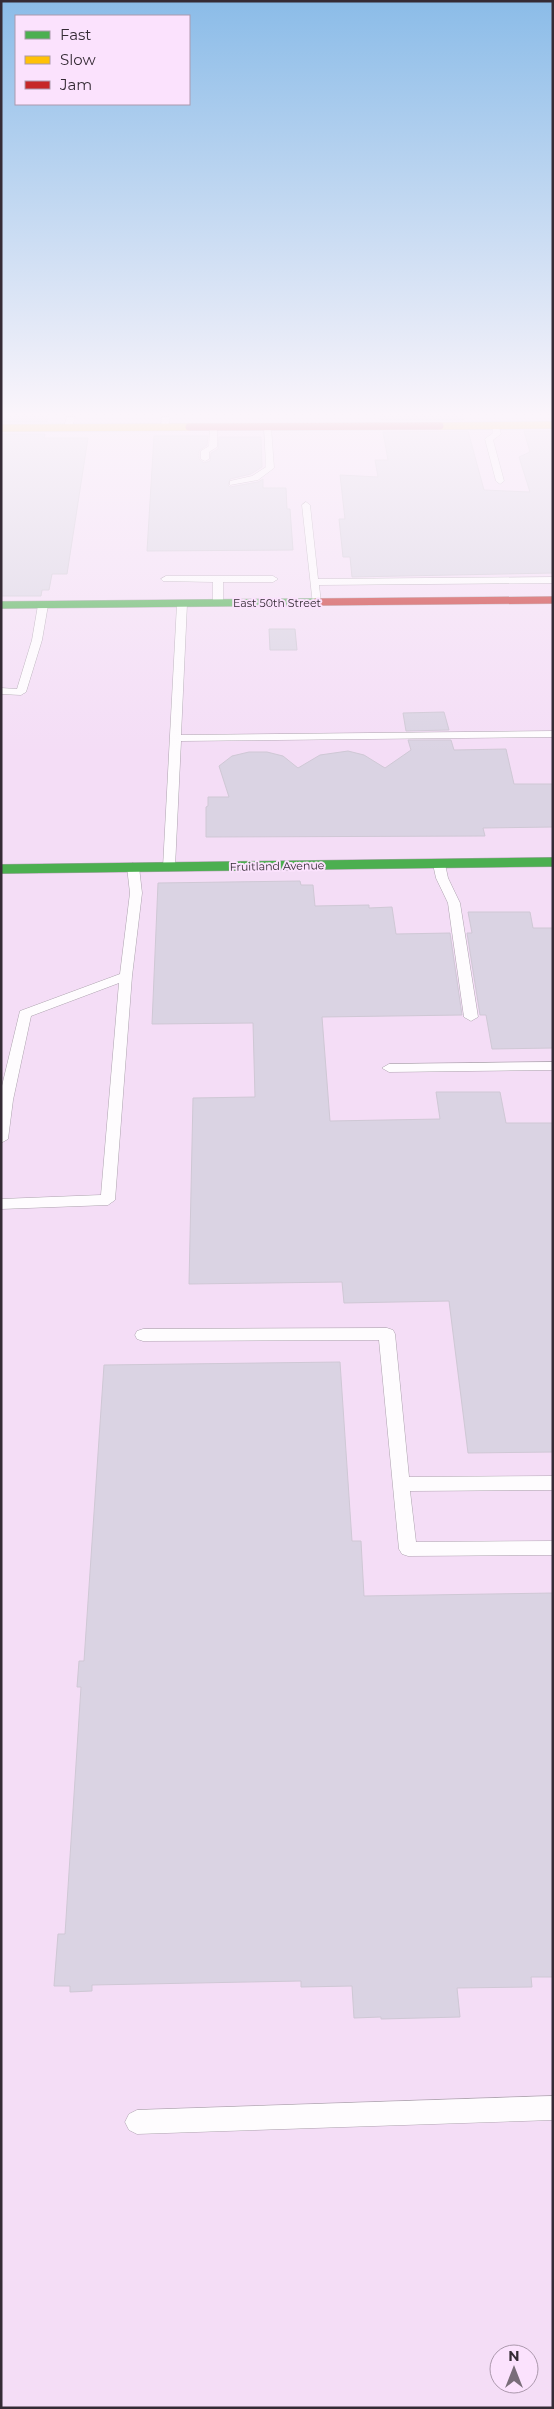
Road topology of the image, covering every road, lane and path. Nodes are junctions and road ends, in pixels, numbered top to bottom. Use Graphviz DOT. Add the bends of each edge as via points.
graph roads {
  1 [pos="309,529"];
  2 [pos="218,579"];
  3 [pos="273,579"];
  4 [pos="166,580"];
  5 [pos="553,580"];
  6 [pos="501,581"];
  7 [pos="315,582"];
  8 [pos="553,600"];
  9 [pos="507,601"];
  10 [pos="218,603"];
  11 [pos="316,603"];
  12 [pos="182,604"];
  13 [pos="43,605"];
  14 [pos="1,606"];
  15 [pos="1,691"];
  16 [pos="553,734"];
  17 [pos="176,738"];
  18 [pos="553,862"];
  19 [pos="439,864"];
  20 [pos="133,867"];
  21 [pos="170,867"];
  22 [pos="1,870"];
  23 [pos="126,976"];
  24 [pos="471,1017"];
  25 [pos="553,1066"];
  26 [pos="390,1068"];
  27 [pos="1,1139"];
  28 [pos="1,1204"];
  29 [pos="142,1335"];
  30 [pos="553,1483"];
  31 [pos="401,1484"];
  32 [pos="553,1548"];
  33 [pos="553,2108"];
  34 [pos="138,2122"];
  1 -- 7 [label="lane"];
  2 -- 3 [label="lane"];
  2 -- 4 [label="lane"];
  2 -- 10 [label="lane"];
  5 -- 6 [label="lane"];
  6 -- 7 [label="lane"];
  6 -- 9 [label="lane"];
  7 -- 11 [label="lane"];
  8 -- 9 [label="street, East 50th Street"];
  9 -- 11 [label="street, East 50th Street"];
  10 -- 11 [label="street, East 50th Street"];
  10 -- 12 [label="street, East 50th Street"];
  12 -- 13 [label="street, East 50th Street"];
  12 -- 17 [label="lane"];
  13 -- 14 [label="street, East 50th Street"];
  13 -- 15 [label="lane" via="21,692"];
  16 -- 17 [label="lane"];
  17 -- 21 [label="lane"];
  18 -- 19 [label="street, Fruitland Avenue"];
  19 -- 21 [label="street, Fruitland Avenue"];
  19 -- 24 [label="lane" via="454,903"];
  20 -- 21 [label="street, Fruitland Avenue"];
  20 -- 22 [label="street, Fruitland Avenue"];
  20 -- 23 [label="lane" via="136,892"];
  23 -- 27 [label="lane" via="25,1014"];
  23 -- 28 [label="lane" via="108,1200"];
  25 -- 26 [label="lane"];
  29 -- 31 [label="lane" via="387,1334"];
  30 -- 31 [label="lane"];
  31 -- 32 [label="lane" via="408,1549"];
  33 -- 34 [label="lane"];
}
